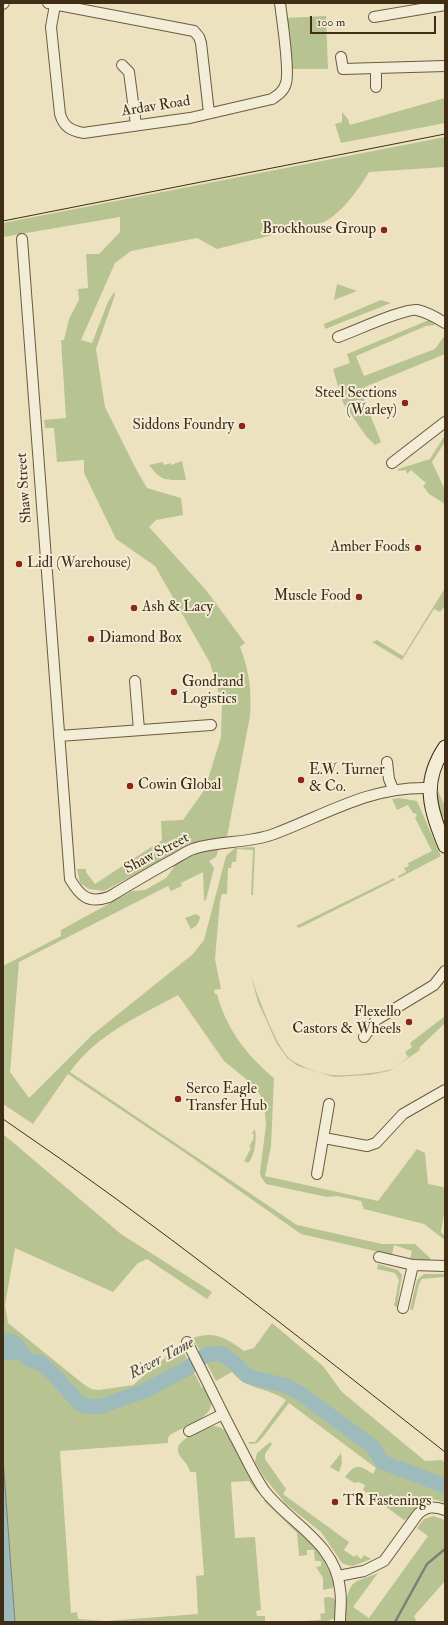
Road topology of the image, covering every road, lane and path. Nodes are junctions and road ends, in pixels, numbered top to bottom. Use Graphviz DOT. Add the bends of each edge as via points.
graph roads {
  1 [pos="280,3"];
  2 [pos="52,4"];
  3 [pos="445,5"];
  4 [pos="405,7"];
  5 [pos="374,17"];
  6 [pos="341,56"];
  7 [pos="122,65"];
  8 [pos="445,66"];
  9 [pos="376,69"];
  10 [pos="376,87"];
  11 [pos="209,113"];
  12 [pos="136,125"];
  13 [pos="22,239"];
  14 [pos="445,324"];
  15 [pos="338,337"];
  16 [pos="445,422"];
  17 [pos="392,463"];
  18 [pos="135,681"];
  19 [pos="211,725"];
  20 [pos="139,730"];
  21 [pos="59,736"];
  22 [pos="445,746"];
  23 [pos="387,762"];
  24 [pos="429,788"];
  25 [pos="393,789"];
  26 [pos="442,828"];
  27 [pos="445,846"];
  28 [pos="445,971"];
  29 [pos="364,1037"];
  30 [pos="445,1090"];
  31 [pos="329,1104"];
  32 [pos="324,1138"];
  33 [pos="317,1174"];
  34 [pos="379,1257"];
  35 [pos="413,1265"];
  36 [pos="445,1266"];
  37 [pos="403,1308"];
  38 [pos="187,1342"];
  39 [pos="223,1414"];
  40 [pos="189,1430"];
  41 [pos="445,1510"];
  42 [pos="338,1576"];
  43 [pos="340,1622"];
  1 -- 11 [label="street, Ardav Road" via="287,70 282,92 272,99"];
  2 -- 11 [label="street" via="194,31 201,43"];
  2 -- 12 [label="street, Ardav Road" via="51,27 62,122 70,129 83,133"];
  3 -- 4 [label="street"];
  4 -- 5 [label="street"];
  6 -- 9 [label="street" via="343,69"];
  7 -- 12 [label="street" via="129,72"];
  8 -- 9 [label="street"];
  9 -- 10 [label="street"];
  11 -- 12 [label="street, Ardav Road"];
  13 -- 21 [label="street, Shaw Street"];
  14 -- 15 [label="street" via="425,313 413,310"];
  16 -- 17 [label="street"];
  18 -- 20 [label="street"];
  19 -- 20 [label="street"];
  20 -- 21 [label="street"];
  21 -- 25 [label="street, Shaw Street" via="70,879 76,890 90,899 100,900 109,897 192,849 272,835 348,803"];
  22 -- 24 [label="street"];
  23 -- 25 [label="street"];
  24 -- 25 [label="street, Shaw Street"];
  24 -- 26 [label="street" via="431,810"];
  26 -- 27 [label="street"];
  28 -- 29 [label="street" via="434,984 376,1020"];
  30 -- 32 [label="street" via="403,1114 376,1143 367,1146"];
  31 -- 32 [label="street"];
  32 -- 33 [label="street"];
  34 -- 35 [label="street"];
  35 -- 36 [label="street"];
  35 -- 37 [label="street"];
  38 -- 39 [label="street"];
  39 -- 40 [label="street"];
  39 -- 42 [label="street" via="264,1490 318,1542 330,1558"];
  41 -- 42 [label="street" via="436,1506 424,1508 384,1561 364,1571"];
  42 -- 43 [label="street"];
}
